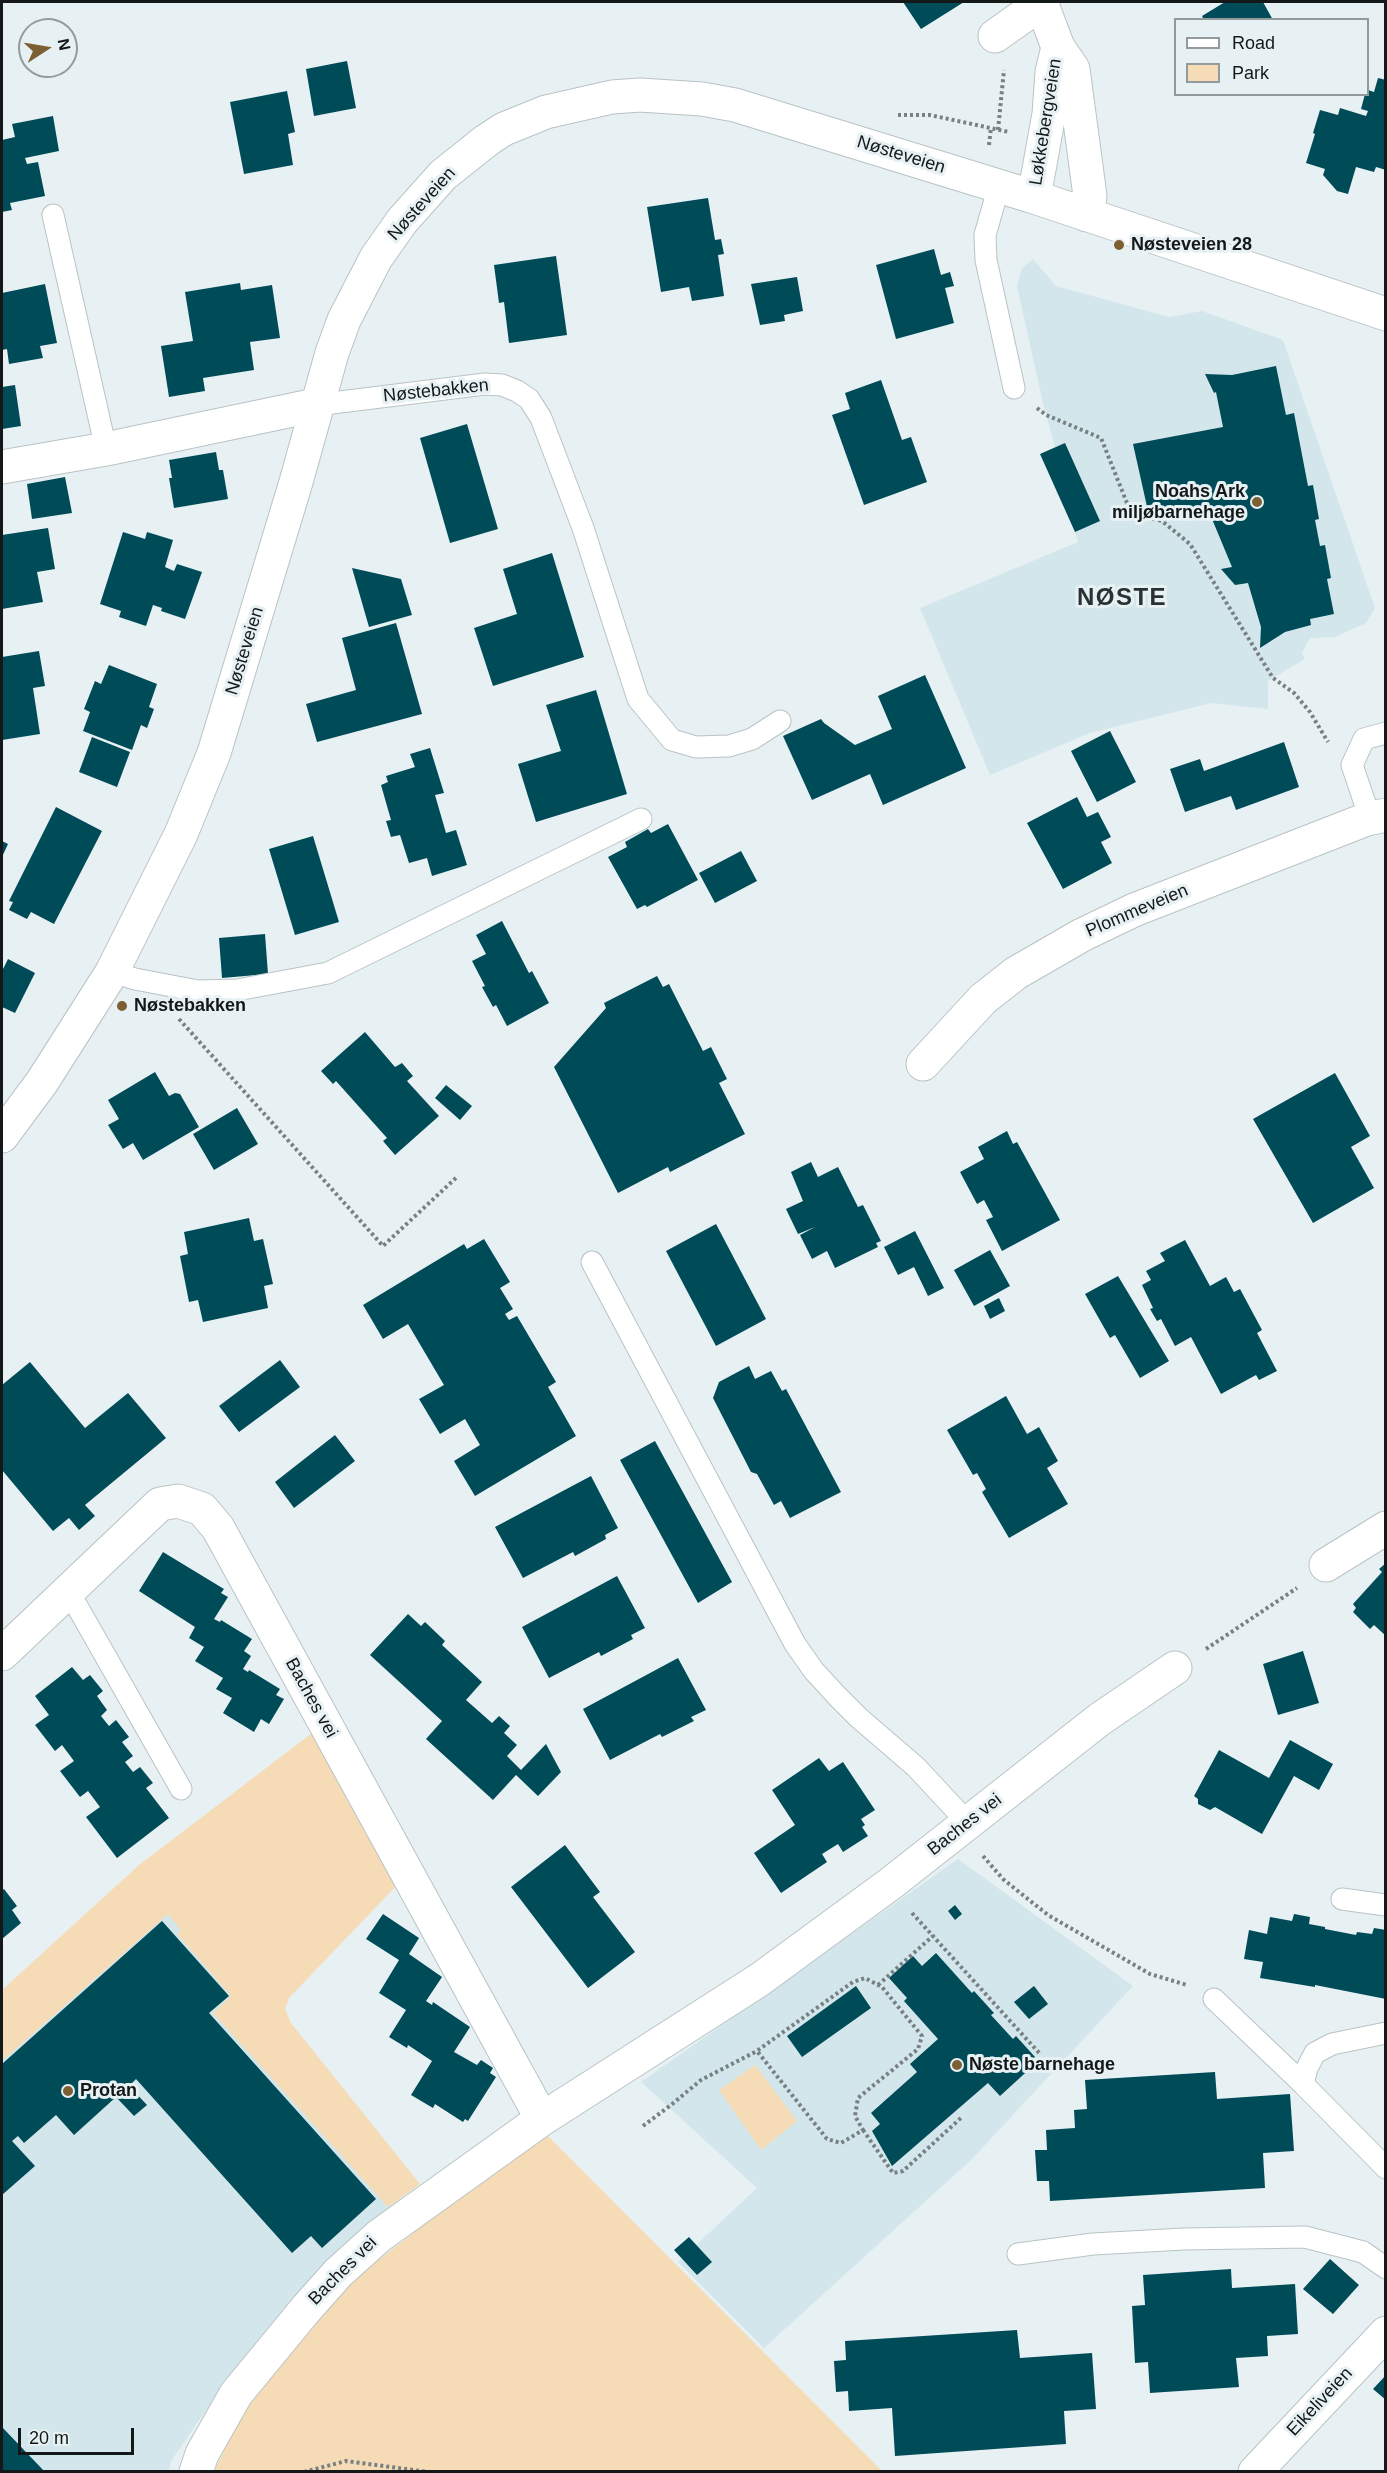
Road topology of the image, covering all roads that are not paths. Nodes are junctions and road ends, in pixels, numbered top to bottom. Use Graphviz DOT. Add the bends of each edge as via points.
graph roads {
  1 [pos="1042,2"];
  2 [pos="999,33"];
  3 [pos="1058,47"];
  4 [pos="999,186"];
  5 [pos="1034,197"];
  6 [pos="53,215"];
  7 [pos="1087,215"];
  8 [pos="1386,314"];
  9 [pos="1014,388"];
  10 [pos="316,405"];
  11 [pos="106,449"];
  12 [pos="2,467"];
  13 [pos="780,721"];
  14 [pos="1386,733"];
  15 [pos="1378,816"];
  16 [pos="641,819"];
  17 [pos="112,972"];
  18 [pos="923,1064"];
  19 [pos="2,1136"];
  20 [pos="592,1262"];
  21 [pos="1386,1528"];
  22 [pos="1326,1565"];
  23 [pos="69,1592"];
  24 [pos="2,1654"];
  25 [pos="1175,1668"];
  26 [pos="181,1789"];
  27 [pos="964,1826"];
  28 [pos="1342,1899"];
  29 [pos="1386,1905"];
  30 [pos="1214,1999"];
  31 [pos="1386,2033"];
  32 [pos="1303,2084"];
  33 [pos="542,2119"];
  34 [pos="1386,2168"];
  35 [pos="1018,2254"];
  36 [pos="1386,2268"];
  37 [pos="1386,2333"];
  38 [pos="196,2472"];
  39 [pos="1255,2472"];
  1 -- 2 [label="street"];
  1 -- 3 [label="street, Løkkebergveien"];
  3 -- 5 [label="street, Løkkebergveien"];
  3 -- 7 [label="street, Løkkebergveien" via="1073,69 1089,185"];
  4 -- 5 [label="street, Nøsteveien"];
  4 -- 9 [label="lane" via="985,236 986,260"];
  4 -- 10 [label="street, Nøsteveien" via="724,103 640,95 612,97 546,112 487,140 443,175 402,221 376,258 344,320"];
  5 -- 7 [label="street, Nøsteveien"];
  6 -- 11 [label="lane"];
  7 -- 8 [label="street, Nøsteveien"];
  10 -- 11 [label="street, Nøstebakken"];
  10 -- 13 [label="lane, Nøstebakken" via="484,384 502,385 529,399 541,418 583,528 638,699 672,740 696,747 729,747 752,739"];
  10 -- 17 [label="street, Nøsteveien" via="297,482 214,753 181,834"];
  11 -- 12 [label="street, Nøstebakken"];
  14 -- 15 [label="lane" via="1364,739 1352,765"];
  15 -- 18 [label="street, Plommeveien" via="1134,910 1082,935 1016,973 983,999"];
  16 -- 17 [label="lane" via="328,973 237,990 198,991"];
  17 -- 19 [label="street, Nøsteveien" via="42,1082"];
  20 -- 27 [label="lane" via="795,1644 814,1671 859,1718 916,1767"];
  21 -- 22 [label="street"];
  23 -- 24 [label="street, Baches vei"];
  23 -- 26 [label="lane"];
  23 -- 33 [label="street, Baches vei" via="160,1504 178,1501 202,1509 218,1528"];
  25 -- 27 [label="street, Baches vei" via="1100,1719"];
  27 -- 33 [label="street, Baches vei" via="759,1980"];
  28 -- 29 [label="lane"];
  30 -- 32 [label="lane"];
  31 -- 32 [label="lane" via="1332,2044 1315,2053"];
  32 -- 34 [label="lane"];
  33 -- 38 [label="street, Baches vei" via="379,2236 338,2273 236,2394"];
  35 -- 36 [label="lane" via="1094,2244 1305,2237 1363,2253"];
  37 -- 39 [label="street, Eikeliveien"];
}
